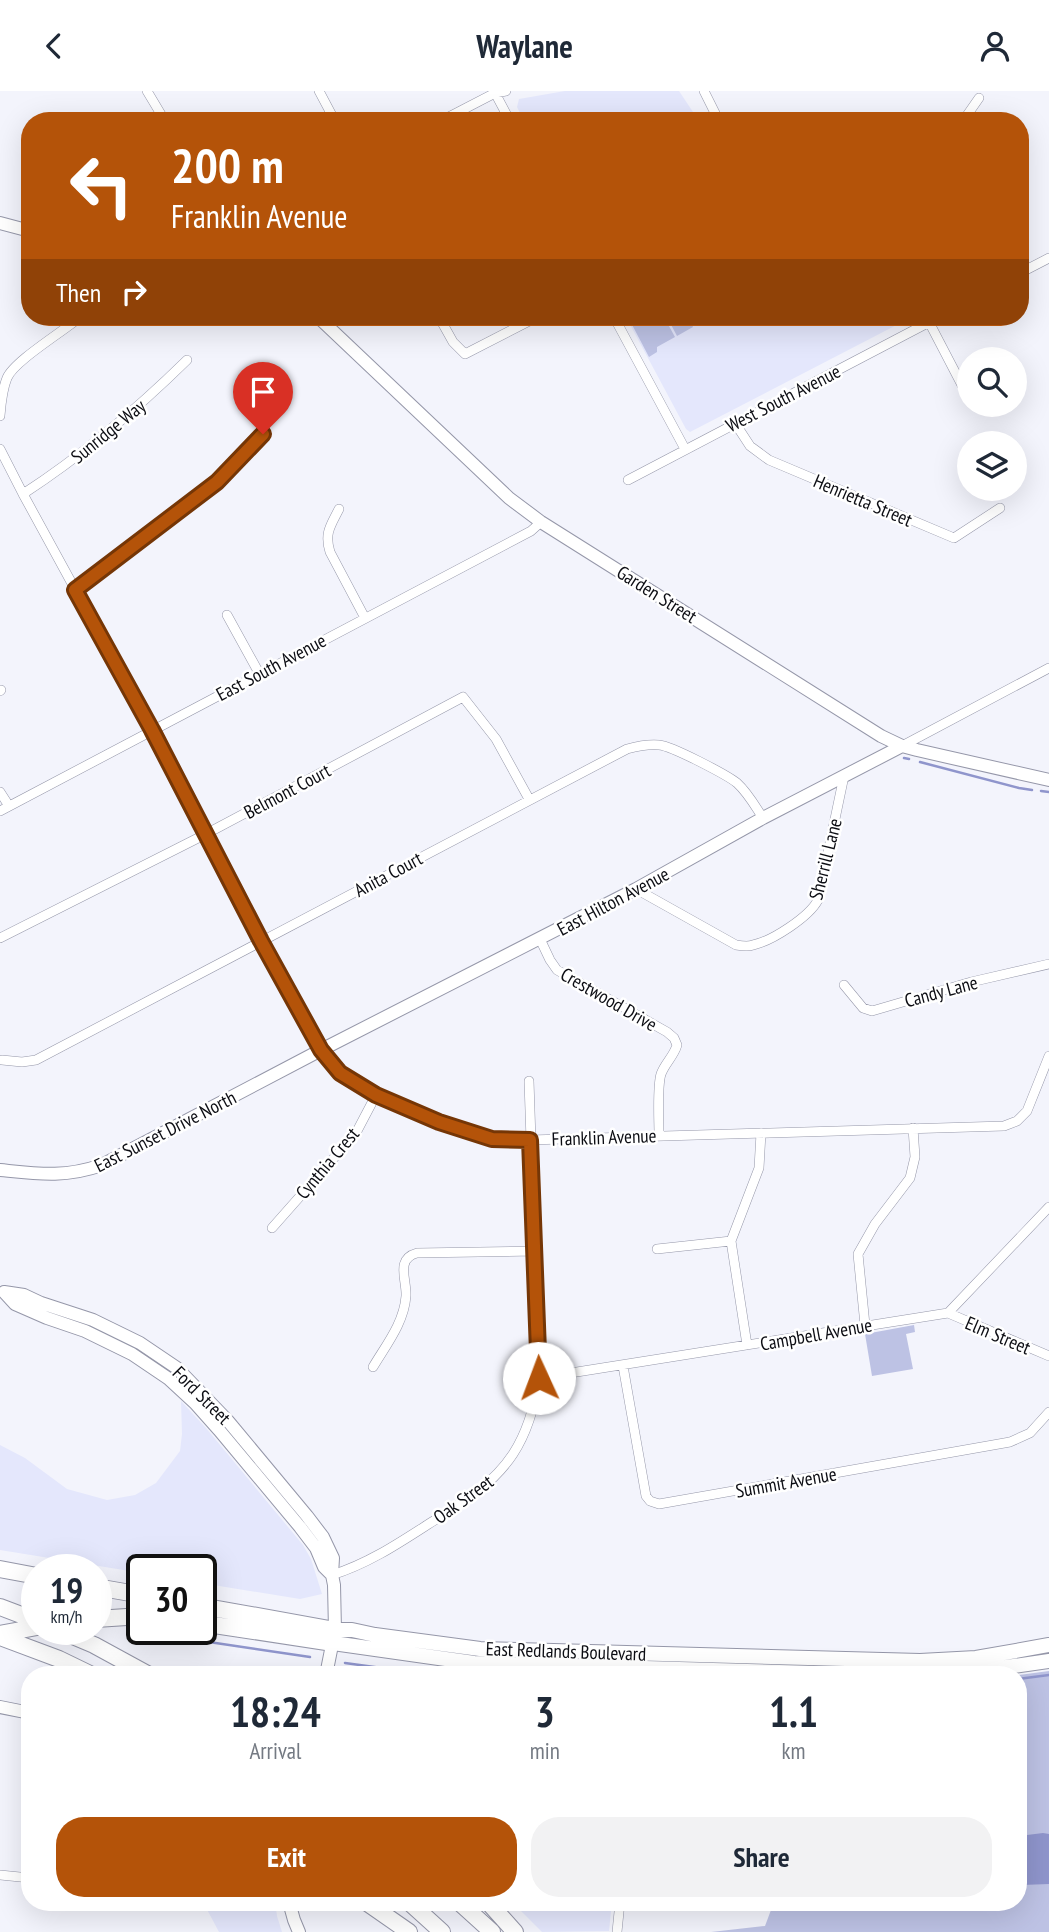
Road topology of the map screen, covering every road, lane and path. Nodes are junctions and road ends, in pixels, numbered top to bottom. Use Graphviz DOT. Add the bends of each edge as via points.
graph roads {
  1 [pos="147,91"];
  2 [pos="320,91"];
  3 [pos="506,91"];
  4 [pos="704,91"];
  5 [pos="495,92"];
  6 [pos="979,98"];
  7 [pos="160,112"];
  8 [pos="330,112"];
  9 [pos="458,112"];
  10 [pos="505,112"];
  11 [pos="714,112"];
  12 [pos="969,112"];
  13 [pos="0,223"];
  14 [pos="21,229"];
  15 [pos="1049,258"];
  16 [pos="1029,268"];
  17 [pos="69,326"];
  18 [pos="327,326"];
  19 [pos="444,326"];
  20 [pos="519,326"];
  21 [pos="619,326"];
  22 [pos="921,326"];
  23 [pos="931,326"];
  24 [pos="187,360"];
  25 [pos="4,373"];
  26 [pos="957,376"];
  27 [pos="0,417"];
  28 [pos="735,423"];
  29 [pos="263,434"];
  30 [pos="0,449"];
  31 [pos="685,449"];
  32 [pos="628,480"];
  33 [pos="23,494"];
  34 [pos="1000,508"];
  35 [pos="340,509"];
  36 [pos="541,522"];
  37 [pos="75,590"];
  38 [pos="227,615"];
  39 [pos="365,618"];
  40 [pos="1049,668"];
  41 [pos="259,673"];
  42 [pos="152,730"];
  43 [pos="902,746"];
  44 [pos="844,776"];
  45 [pos="1049,780"];
  46 [pos="0,792"];
  47 [pos="529,799"];
  48 [pos="4,809"];
  49 [pos="763,818"];
  50 [pos="204,835"];
  51 [pos="636,889"];
  52 [pos="0,937"];
  53 [pos="540,939"];
  54 [pos="261,941"];
  55 [pos="1049,964"];
  56 [pos="844,985"];
  57 [pos="321,1050"];
  58 [pos="1049,1056"];
  59 [pos="2,1060"];
  60 [pos="529,1081"];
  61 [pos="376,1095"];
  62 [pos="913,1128"];
  63 [pos="761,1133"];
  64 [pos="659,1135"];
  65 [pos="530,1140"];
  66 [pos="0,1170"];
  67 [pos="1049,1207"];
  68 [pos="272,1228"];
  69 [pos="731,1241"];
  70 [pos="657,1249"];
  71 [pos="534,1251"];
  72 [pos="1,1293"];
  73 [pos="948,1313"];
  74 [pos="865,1325"];
  75 [pos="747,1345"];
  76 [pos="1049,1356"];
  77 [pos="623,1366"];
  78 [pos="373,1367"];
  79 [pos="539,1378"];
  80 [pos="1049,1412"];
  81 [pos="219,1430"];
  82 [pos="256,1455"];
  83 [pos="0,1569"];
  84 [pos="21,1573"];
  85 [pos="332,1575"];
  86 [pos="4,1609"];
  87 [pos="217,1610"];
  88 [pos="21,1615"];
  89 [pos="217,1625"];
  90 [pos="21,1630"];
  91 [pos="0,1635"];
  92 [pos="334,1637"];
  93 [pos="96,1645"];
  94 [pos="1049,1645"];
  95 [pos="1049,1661"];
  96 [pos="73,1666"];
  97 [pos="133,1666"];
  98 [pos="328,1666"];
  99 [pos="576,1666"];
  100 [pos="1014,1666"];
  101 [pos="0,1707"];
  102 [pos="21,1711"];
  103 [pos="0,1875"];
  104 [pos="21,1877"];
  105 [pos="292,1911"];
  106 [pos="379,1911"];
  107 [pos="419,1911"];
  108 [pos="468,1911"];
  109 [pos="496,1911"];
  110 [pos="619,1911"];
  111 [pos="299,1932"];
  112 [pos="410,1932"];
  113 [pos="442,1932"];
  114 [pos="492,1932"];
  115 [pos="515,1932"];
  116 [pos="617,1932"];
  1 -- 7 [label="street"];
  2 -- 8 [label="street"];
  3 -- 5 [label="street"];
  4 -- 11 [label="street"];
  5 -- 9 [label="street"];
  5 -- 10 [label="street"];
  6 -- 12 [label="street"];
  13 -- 14 [label="street"];
  15 -- 16 [label="street"];
  17 -- 25 [label="street"];
  18 -- 36 [label="street, Garden Street" via="509,498"];
  19 -- 20 [label="street" via="465,354"];
  21 -- 31 [label="street"];
  22 -- 28 [label="street, West South Avenue"];
  23 -- 26 [label="street"];
  24 -- 33 [label="street, Sunridge Way" via="127,418"];
  25 -- 27 [label="street"];
  28 -- 31 [label="street, West South Avenue"];
  28 -- 34 [label="street, Henrietta Street" via="750,446 769,460 954,538"];
  29 -- 37 [label="street" via="217,482"];
  30 -- 33 [label="street, Franklin Avenue"];
  31 -- 32 [label="street, West South Avenue"];
  33 -- 37 [label="street, Franklin Avenue"];
  35 -- 39 [label="street" via="327,541"];
  36 -- 39 [label="street, East South Avenue"];
  36 -- 43 [label="street, Garden Street"];
  37 -- 42 [label="street, Franklin Avenue"];
  38 -- 41 [label="street"];
  39 -- 41 [label="street, East South Avenue"];
  40 -- 43 [label="street"];
  41 -- 42 [label="street, East South Avenue"];
  42 -- 48 [label="street, East South Avenue"];
  42 -- 50 [label="street, Franklin Avenue"];
  43 -- 44 [label="street, East Hilton Avenue"];
  43 -- 45 [label="street, Garden Street"];
  44 -- 49 [label="street, East Hilton Avenue"];
  44 -- 51 [label="street, Sherrill Lane" via="818,900 807,916 787,928 750,946 736,945"];
  46 -- 48 [label="street"];
  47 -- 49 [label="street, Anita Court" via="627,749 648,744 669,747 735,781"];
  47 -- 50 [label="street, Belmont Court" via="496,739 463,697"];
  47 -- 54 [label="street, Anita Court"];
  49 -- 51 [label="street, East Hilton Avenue"];
  50 -- 52 [label="street, Belmont Court"];
  50 -- 54 [label="street, Franklin Avenue"];
  51 -- 53 [label="street, East Hilton Avenue"];
  53 -- 57 [label="street, East Hilton Avenue"];
  53 -- 64 [label="street, Crestwood Drive" via="557,971 674,1038 676,1051 660,1076"];
  54 -- 57 [label="street, Franklin Avenue"];
  54 -- 59 [label="street, Anita Court" via="36,1060"];
  55 -- 56 [label="street, Candy Lane" via="872,1011 863,1009"];
  57 -- 61 [label="street, Franklin Avenue" via="340,1073"];
  57 -- 66 [label="street, East Sunset Drive North" via="102,1165 52,1175"];
  58 -- 62 [label="street, Franklin Avenue" via="1027,1111 1017,1121 1004,1126"];
  60 -- 65 [label="street, Oak Street"];
  61 -- 65 [label="street, Franklin Avenue" via="492,1139"];
  61 -- 68 [label="street, Cynthia Crest" via="356,1133"];
  62 -- 63 [label="street, Franklin Avenue"];
  62 -- 74 [label="street" via="915,1157 910,1178 858,1254"];
  63 -- 64 [label="street, Franklin Avenue"];
  63 -- 69 [label="street" via="759,1168"];
  64 -- 65 [label="street, Franklin Avenue"];
  65 -- 71 [label="street, Oak Street"];
  67 -- 73 [label="street"];
  69 -- 70 [label="street"];
  69 -- 75 [label="street"];
  71 -- 78 [label="street" via="409,1255 403,1267 406,1295 401,1320"];
  71 -- 79 [label="street, Oak Street"];
  72 -- 81 [label="street, Ford Street" via="15,1304 132,1354 169,1380"];
  72 -- 82 [label="street, Ford Street" via="24,1295 140,1343 202,1392"];
  73 -- 74 [label="street, Campbell Avenue"];
  73 -- 76 [label="street, Elm Street"];
  74 -- 75 [label="street, Campbell Avenue"];
  75 -- 77 [label="street, Campbell Avenue"];
  77 -- 79 [label="street, Campbell Avenue"];
  77 -- 80 [label="street, Summit Avenue" via="646,1496 659,1504 1010,1442 1030,1433"];
  79 -- 85 [label="street, Oak Street" via="532,1416 513,1454 496,1475 477,1493 383,1553"];
  81 -- 82 [label="street" via="228,1431 246,1453"];
  81 -- 85 [label="street, Ford Street" via="300,1527"];
  82 -- 85 [label="street, Ford Street" via="323,1537 333,1558"];
  83 -- 84 [label="highway"];
  85 -- 92 [label="street, Ford Street"];
  86 -- 88 [label="highway"];
  87 -- 92 [label="highway"];
  89 -- 92 [label="highway"];
  90 -- 91 [label="highway"];
  91 -- 96 [label="highway"];
  92 -- 94 [label="main road, East Redlands Boulevard" via="352,1630 480,1649 920,1661 976,1658"];
  92 -- 98 [label="street, Ford Street"];
  92 -- 99 [label="main road, East Redlands Boulevard" via="474,1663"];
  93 -- 97 [label="highway"];
  95 -- 100 [label="main road"];
  101 -- 102 [label="street"];
  103 -- 104 [label="street"];
  105 -- 111 [label="street"];
  106 -- 112 [label="highway"];
  107 -- 113 [label="highway"];
  108 -- 114 [label="highway"];
  109 -- 115 [label="highway"];
  110 -- 116 [label="street"];
}
